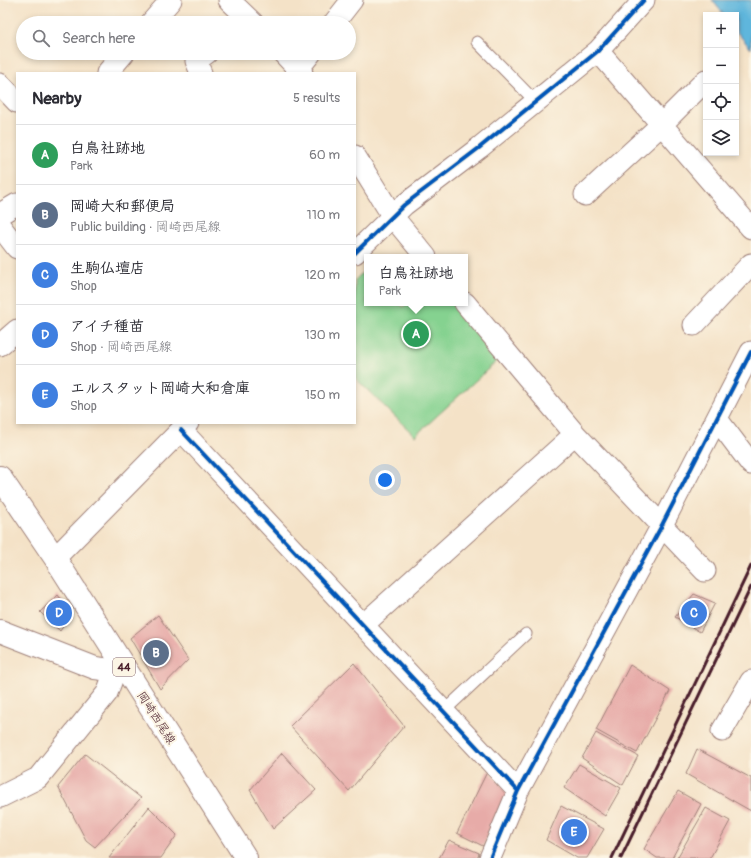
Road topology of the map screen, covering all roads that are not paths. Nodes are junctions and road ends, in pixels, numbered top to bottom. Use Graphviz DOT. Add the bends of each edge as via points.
graph roads {
  1 [pos="172,0"];
  2 [pos="230,0"];
  3 [pos="352,0"];
  4 [pos="644,0"];
  5 [pos="157,16"];
  6 [pos="244,16"];
  7 [pos="339,16"];
  8 [pos="477,42"];
  9 [pos="598,51"];
  10 [pos="118,60"];
  11 [pos="198,60"];
  12 [pos="295,60"];
  13 [pos="304,65"];
  14 [pos="107,72"];
  15 [pos="201,72"];
  16 [pos="703,83"];
  17 [pos="0,84"];
  18 [pos="16,101"];
  19 [pos="536,102"];
  20 [pos="661,125"];
  21 [pos="356,158"];
  22 [pos="585,195"];
  23 [pos="16,205"];
  24 [pos="0,214"];
  25 [pos="393,217"];
  26 [pos="0,226"];
  27 [pos="751,228"];
  28 [pos="16,247"];
  29 [pos="356,253"];
  30 [pos="424,254"];
  31 [pos="751,264"];
  32 [pos="468,306"];
  33 [pos="694,325"];
  34 [pos="16,331"];
  35 [pos="0,345"];
  36 [pos="751,352"];
  37 [pos="717,419"];
  38 [pos="185,426"];
  39 [pos="575,434"];
  40 [pos="751,464"];
  41 [pos="0,477"];
  42 [pos="661,527"];
  43 [pos="55,558"];
  44 [pos="705,571"];
  45 [pos="363,625"];
  46 [pos="0,631"];
  47 [pos="526,634"];
  48 [pos="121,671"];
  49 [pos="751,680"];
  50 [pos="444,711"];
  51 [pos="722,731"];
  52 [pos="518,791"];
  53 [pos="0,797"];
  54 [pos="246,858"];
  55 [pos="490,858"];
  1 -- 5 [label="street"];
  2 -- 6 [label="street"];
  3 -- 7 [label="street"];
  4 -- 9 [label="street"];
  8 -- 19 [label="lane"];
  9 -- 19 [label="street"];
  9 -- 20 [label="street"];
  10 -- 14 [label="street"];
  11 -- 15 [label="street" via="196,62"];
  12 -- 13 [label="street"];
  16 -- 20 [label="street"];
  17 -- 18 [label="street"];
  19 -- 25 [label="street" via="404,205"];
  20 -- 22 [label="street"];
  20 -- 27 [label="street"];
  21 -- 25 [label="street"];
  23 -- 24 [label="street"];
  25 -- 29 [label="street"];
  25 -- 30 [label="street"];
  26 -- 28 [label="street"];
  31 -- 33 [label="street"];
  32 -- 39 [label="street"];
  34 -- 35 [label="street"];
  36 -- 37 [label="street"];
  37 -- 40 [label="street"];
  37 -- 42 [label="street"];
  38 -- 43 [label="street"];
  38 -- 45 [label="street"];
  39 -- 42 [label="street"];
  39 -- 45 [label="street"];
  41 -- 43 [label="main road, 岡崎西尾線 / 44"];
  42 -- 44 [label="street"];
  42 -- 52 [label="street"];
  43 -- 48 [label="main road, 岡崎西尾線 / 44"];
  45 -- 50 [label="street"];
  46 -- 48 [label="main road" via="95,668"];
  47 -- 50 [label="lane"];
  48 -- 53 [label="street" via="107,693 38,778"];
  48 -- 54 [label="main road, 岡崎西尾線 / 44"];
  49 -- 51 [label="street"];
  50 -- 52 [label="street"];
  52 -- 55 [label="street"];
}
